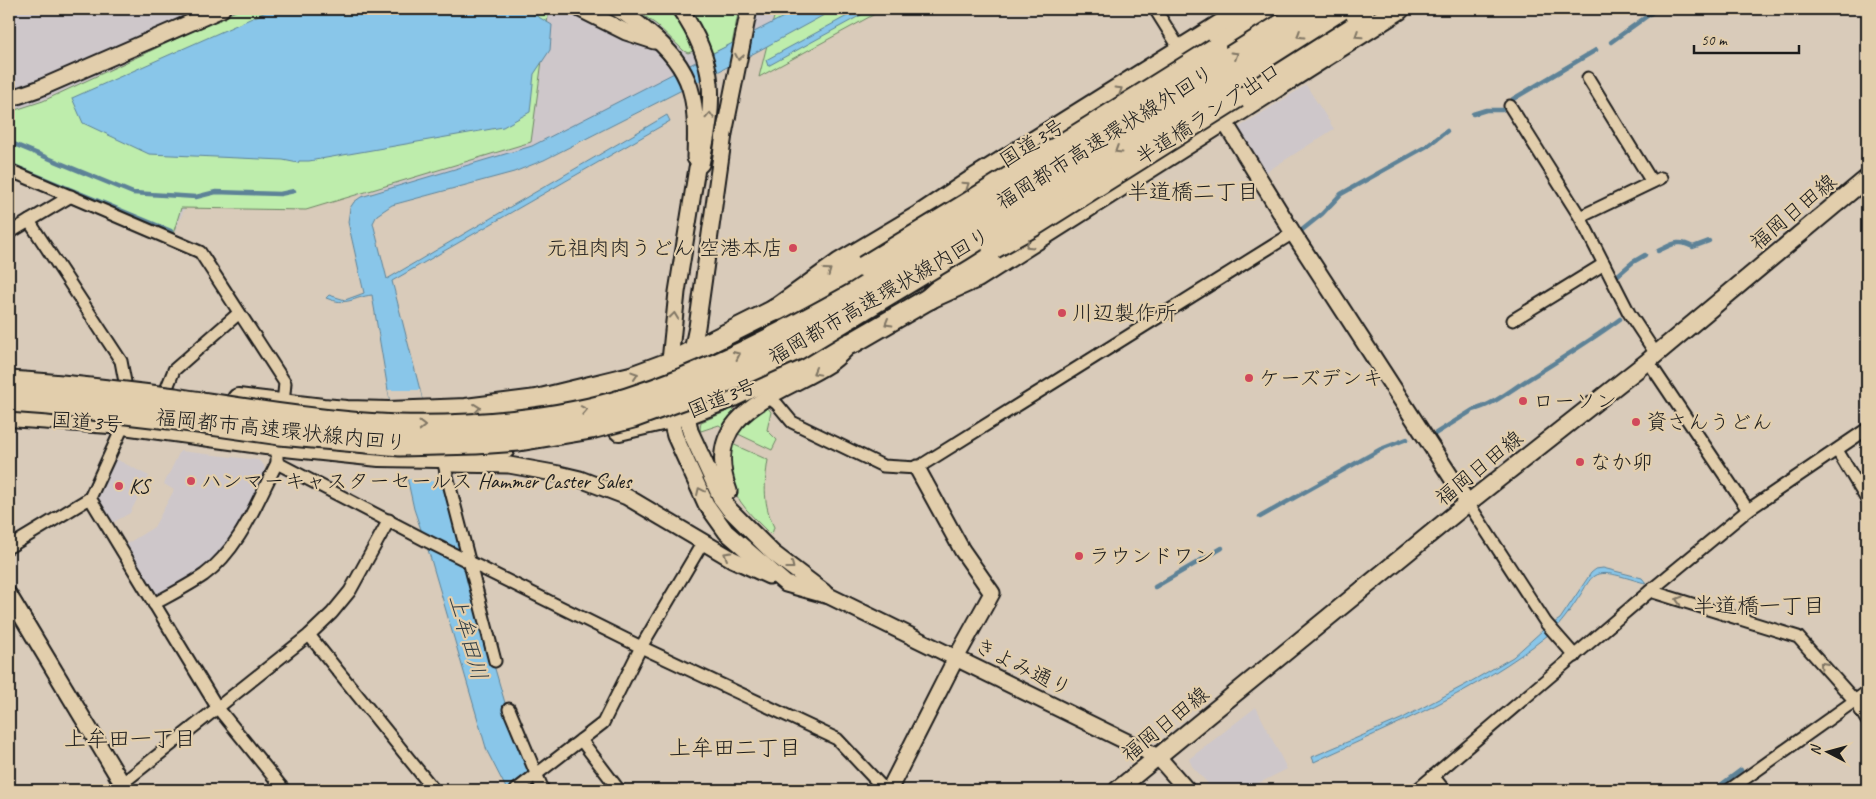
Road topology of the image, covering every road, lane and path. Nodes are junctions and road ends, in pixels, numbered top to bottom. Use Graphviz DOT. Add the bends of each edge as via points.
graph roads {
  1 [pos="222,9"];
  2 [pos="580,9"];
  3 [pos="680,9"];
  4 [pos="749,9"];
  5 [pos="1155,9"];
  6 [pos="1246,9"];
  7 [pos="1258,9"];
  8 [pos="1279,9"];
  9 [pos="1307,9"];
  10 [pos="1341,9"];
  11 [pos="1364,9"];
  12 [pos="1399,9"];
  13 [pos="621,11"];
  14 [pos="661,43"];
  15 [pos="1180,49"];
  16 [pos="1215,49"];
  17 [pos="1588,78"];
  18 [pos="9,99"];
  19 [pos="1510,106"];
  20 [pos="1224,121"];
  21 [pos="697,168"];
  22 [pos="9,170"];
  23 [pos="1867,178"];
  24 [pos="71,196"];
  25 [pos="1580,217"];
  26 [pos="29,221"];
  27 [pos="9,233"];
  28 [pos="1294,234"];
  29 [pos="956,242"];
  30 [pos="1604,264"];
  31 [pos="930,298"];
  32 [pos="858,302"];
  33 [pos="775,310"];
  34 [pos="239,313"];
  35 [pos="1512,320"];
  36 [pos="854,342"];
  37 [pos="690,352"];
  38 [pos="1652,358"];
  39 [pos="669,363"];
  40 [pos="9,373"];
  41 [pos="9,382"];
  42 [pos="125,382"];
  43 [pos="166,390"];
  44 [pos="768,398"];
  45 [pos="9,401"];
  46 [pos="283,404"];
  47 [pos="9,416"];
  48 [pos="678,416"];
  49 [pos="124,424"];
  50 [pos="1867,429"];
  51 [pos="1837,450"];
  52 [pos="278,454"];
  53 [pos="441,461"];
  54 [pos="916,468"];
  55 [pos="90,498"];
  56 [pos="721,498"];
  57 [pos="1867,500"];
  58 [pos="1468,503"];
  59 [pos="1748,510"];
  60 [pos="389,520"];
  61 [pos="703,542"];
  62 [pos="9,546"];
  63 [pos="469,560"];
  64 [pos="786,584"];
  65 [pos="1650,591"];
  66 [pos="9,595"];
  67 [pos="829,596"];
  68 [pos="154,604"];
  69 [pos="309,635"];
  70 [pos="641,647"];
  71 [pos="1575,656"];
  72 [pos="956,658"];
  73 [pos="495,660"];
  74 [pos="1867,692"];
  75 [pos="1856,701"];
  76 [pos="217,707"];
  77 [pos="509,709"];
  78 [pos="1867,721"];
  79 [pos="580,740"];
  80 [pos="1158,757"];
  81 [pos="1433,776"];
  82 [pos="533,777"];
  83 [pos="121,789"];
  84 [pos="284,790"];
  85 [pos="434,790"];
  86 [pos="516,790"];
  87 [pos="543,790"];
  88 [pos="619,790"];
  89 [pos="887,790"];
  90 [pos="1117,790"];
  91 [pos="1187,790"];
  92 [pos="1417,790"];
  93 [pos="1444,790"];
  94 [pos="1729,790"];
  1 -- 18 [label="street"];
  2 -- 14 [label="street" via="626,32"];
  21 -- 3 [label="street, one-way" via="701,164 709,123 710,75 701,44"];
  4 -- 37 [label="street, one-way" via="724,134 698,317"];
  5 -- 15 [label="street"];
  6 -- 15 [label="highway, 国道3号"];
  7 -- 16 [label="highway"];
  8 -- 16 [label="highway"];
  29 -- 9 [label="highway, 福岡都市高速環状線外回り, one-way, bridge"];
  10 -- 29 [label="highway, 福岡都市高速環状線内回り, one-way, bridge"];
  11 -- 31 [label="highway, 半道橋ランプ出口, bridge" via="1229,102 1034,226 969,263"];
  12 -- 20 [label="highway, 国道3号, one-way"];
  13 -- 14 [label="street"];
  14 -- 21 [label="street" via="684,70 694,100"];
  33 -- 15 [label="highway, 国道3号, one-way" via="840,262 919,216"];
  16 -- 33 [label="highway, bridge" via="864,266 794,307"];
  17 -- 25 [label="street" via="1656,180"];
  19 -- 25 [label="street"];
  20 -- 28 [label="street"];
  20 -- 31 [label="highway, 国道3号, one-way" via="977,277"];
  39 -- 21 [label="street, one-way"];
  22 -- 24 [label="street"];
  23 -- 38 [label="main road, 福岡日田線"];
  24 -- 26 [label="street"];
  24 -- 34 [label="street" via="200,252"];
  25 -- 30 [label="street"];
  26 -- 27 [label="street"];
  26 -- 42 [label="street" via="121,361"];
  28 -- 54 [label="street"];
  28 -- 58 [label="street"];
  29 -- 32 [label="highway, 福岡都市高速環状線外回り, bridge"];
  30 -- 35 [label="street"];
  30 -- 38 [label="street"];
  31 -- 36 [label="highway, 国道3号, one-way"];
  41 -- 32 [label="highway, 福岡都市高速環状線外回り, one-way, bridge" via="50,384 361,423 429,426 517,421 627,399 695,375"];
  32 -- 45 [label="highway, 福岡都市高速環状線内回り, bridge" via="797,349 704,391 633,417 519,440 390,444"];
  33 -- 37 [label="highway, 国道3号"];
  34 -- 43 [label="street" via="174,370"];
  34 -- 46 [label="street" via="285,383"];
  36 -- 44 [label="street, one-way" via="831,363"];
  36 -- 48 [label="highway, 国道3号" via="814,357 731,397"];
  37 -- 39 [label="highway, 国道3号"];
  37 -- 48 [label="street"];
  38 -- 58 [label="main road, 福岡日田線"];
  38 -- 59 [label="street"];
  46 -- 39 [label="highway, 国道3号, one-way" via="323,410 466,410 538,400 631,377"];
  39 -- 48 [label="street"];
  40 -- 42 [label="highway, 国道3号"];
  42 -- 43 [label="highway, 国道3号"];
  43 -- 46 [label="highway, 国道3号"];
  44 -- 54 [label="street" via="792,422 883,466"];
  44 -- 56 [label="street" via="738,418 728,435 722,462 730,491"];
  47 -- 49 [label="highway, 国道3号"];
  48 -- 53 [label="highway, 国道3号" via="606,433"];
  48 -- 56 [label="street, きよみ通り" via="690,431"];
  64 -- 48 [label="street, きよみ通り, one-way" via="726,532 706,504 675,436"];
  49 -- 52 [label="highway, 国道3号"];
  49 -- 55 [label="street"];
  50 -- 51 [label="street"];
  51 -- 57 [label="street"];
  51 -- 59 [label="street"];
  52 -- 53 [label="highway, 国道3号"];
  52 -- 60 [label="street"];
  52 -- 68 [label="street" via="237,540 222,559 204,575"];
  53 -- 61 [label="street" via="509,465 580,479 627,497"];
  53 -- 63 [label="street"];
  54 -- 72 [label="street" via="962,550 992,593"];
  55 -- 62 [label="street"];
  55 -- 68 [label="street"];
  56 -- 67 [label="street, きよみ通り, one-way" via="773,553"];
  58 -- 71 [label="street" via="1546,623"];
  58 -- 80 [label="main road, 福岡日田線"];
  59 -- 65 [label="street"];
  60 -- 63 [label="street"];
  60 -- 69 [label="street" via="350,590"];
  64 -- 61 [label="street, one-way"];
  61 -- 70 [label="street"];
  63 -- 70 [label="street"];
  63 -- 73 [label="street"];
  64 -- 67 [label="street, きよみ通り"];
  65 -- 71 [label="street"];
  75 -- 65 [label="street, one-way" via="1798,637"];
  66 -- 83 [label="street"];
  67 -- 72 [label="street, きよみ通り"];
  68 -- 76 [label="street"];
  69 -- 76 [label="street"];
  69 -- 85 [label="street"];
  70 -- 79 [label="street" via="603,723"];
  70 -- 89 [label="street" via="838,739"];
  71 -- 81 [label="street"];
  72 -- 80 [label="street, きよみ通り"];
  72 -- 89 [label="street"];
  74 -- 75 [label="street"];
  75 -- 78 [label="street"];
  75 -- 94 [label="street"];
  76 -- 83 [label="street"];
  76 -- 84 [label="street"];
  77 -- 82 [label="street"];
  79 -- 82 [label="street"];
  79 -- 88 [label="street"];
  80 -- 90 [label="main road, 福岡日田線"];
  80 -- 91 [label="street, きよみ通り"];
  81 -- 92 [label="street"];
  81 -- 93 [label="street"];
  82 -- 86 [label="street"];
  82 -- 87 [label="street"];
}
